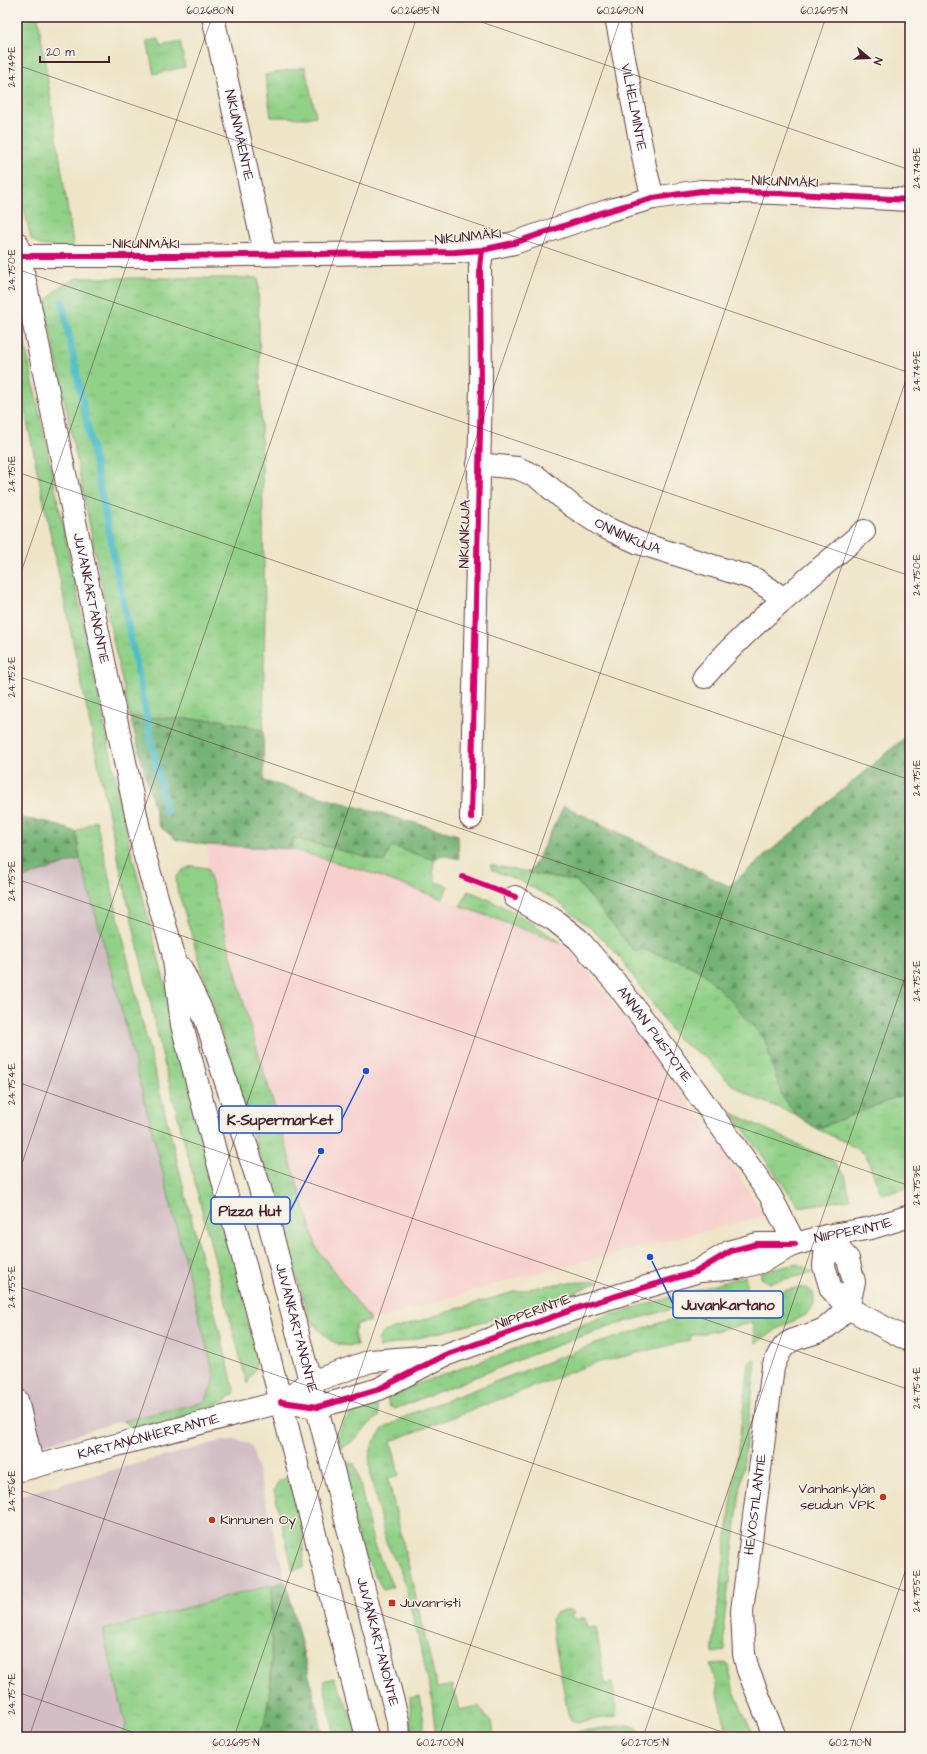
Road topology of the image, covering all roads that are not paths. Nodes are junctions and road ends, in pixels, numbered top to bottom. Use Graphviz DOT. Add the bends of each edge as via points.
graph roads {
  1 [pos="213,17"];
  2 [pos="616,17"];
  3 [pos="653,198"];
  4 [pos="910,200"];
  5 [pos="19,250"];
  6 [pos="482,250"];
  7 [pos="265,254"];
  8 [pos="478,464"];
  9 [pos="864,531"];
  10 [pos="783,598"];
  11 [pos="704,677"];
  12 [pos="471,818"];
  13 [pos="515,897"];
  14 [pos="173,952"];
  15 [pos="910,1216"];
  16 [pos="826,1236"];
  17 [pos="795,1244"];
  18 [pos="848,1308"];
  19 [pos="910,1341"];
  20 [pos="445,1355"];
  21 [pos="312,1382"];
  22 [pos="17,1400"];
  23 [pos="281,1402"];
  24 [pos="318,1407"];
  25 [pos="25,1469"];
  26 [pos="366,1737"];
  27 [pos="399,1737"];
  28 [pos="775,1737"];
  1 -- 7 [label="street, NIKUNMÄENTIE"];
  2 -- 3 [label="street, VILHELMINTIE"];
  3 -- 4 [label="street, NIKUNMÄKI" via="702,191"];
  3 -- 6 [label="street, NIKUNMÄKI" via="514,243"];
  5 -- 7 [label="street, NIKUNMÄKI" via="181,256"];
  5 -- 14 [label="street, JUVANKARTANONTIE" via="144,853"];
  6 -- 7 [label="street, NIKUNMÄKI"];
  6 -- 8 [label="street, NIKUNKUJA"];
  8 -- 10 [label="street, ONNINKUJA" via="517,468 536,476 604,528 639,543 755,579"];
  8 -- 12 [label="street, NIKUNKUJA"];
  9 -- 10 [label="street"];
  10 -- 11 [label="street"];
  13 -- 17 [label="street, ANNAN PUISTOTIE" via="554,920 578,939 615,982 770,1195"];
  14 -- 21 [label="street, JUVANKARTANONTIE" via="206,1020 258,1181"];
  14 -- 23 [label="street, JUVANKARTANONTIE" via="182,1025"];
  15 -- 16 [label="street, NIIPPERINTIE" via="871,1228"];
  16 -- 17 [label="street, NIIPPERINTIE"];
  16 -- 18 [label="street" via="825,1271 831,1289"];
  17 -- 20 [label="street, NIIPPERINTIE" via="758,1244 731,1251 696,1272 583,1306"];
  18 -- 19 [label="street"];
  18 -- 28 [label="street, HEVOSTILANTIE" via="823,1330 798,1337 779,1350 773,1366 742,1612 744,1654 748,1670"];
  20 -- 21 [label="street, NIIPPERINTIE" via="371,1361"];
  20 -- 24 [label="street, NIIPPERINTIE" via="379,1389"];
  21 -- 23 [label="street, NIIPPERINTIE"];
  21 -- 24 [label="street, JUVANKARTANONTIE"];
  22 -- 25 [label="street"];
  23 -- 24 [label="street, NIIPPERINTIE"];
  23 -- 25 [label="street, KARTANONHERRANTIE"];
  23 -- 26 [label="street, JUVANKARTANONTIE"];
  24 -- 27 [label="street, JUVANKARTANONTIE" via="398,1721"];
}
